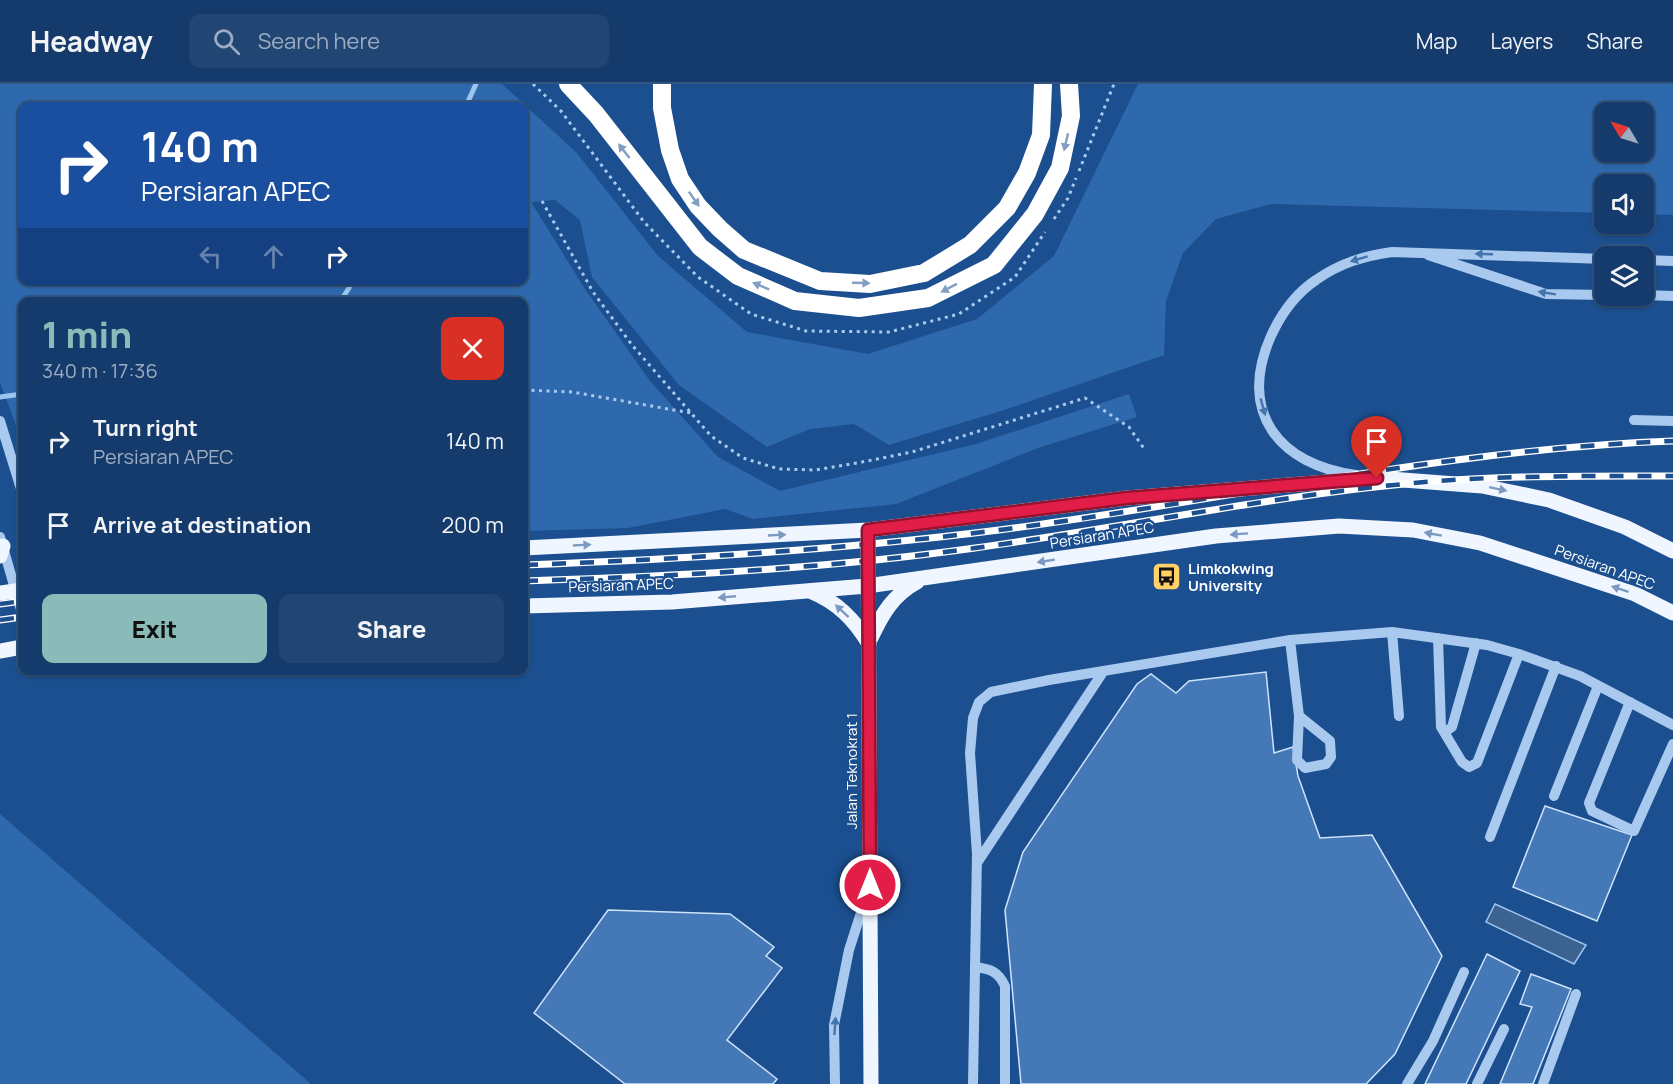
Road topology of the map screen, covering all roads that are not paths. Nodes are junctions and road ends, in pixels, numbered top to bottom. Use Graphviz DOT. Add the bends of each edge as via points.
graph roads {
  1 [pos="568,84"];
  2 [pos="662,84"];
  3 [pos="1042,84"];
  4 [pos="1069,84"];
  5 [pos="1417,252"];
  6 [pos="1594,258"];
  7 [pos="1654,260"];
  8 [pos="1673,261"];
  9 [pos="1594,295"];
  10 [pos="1654,295"];
  11 [pos="1673,296"];
  12 [pos="1634,420"];
  13 [pos="1673,420"];
  14 [pos="0,421"];
  15 [pos="18,478"];
  16 [pos="1377,478"];
  17 [pos="868,530"];
  18 [pos="1,546"];
  19 [pos="528,548"];
  20 [pos="1673,550"];
  21 [pos="920,580"];
  22 [pos="867,586"];
  23 [pos="18,588"];
  24 [pos="18,590"];
  25 [pos="806,590"];
  26 [pos="0,593"];
  27 [pos="528,606"];
  28 [pos="1673,613"];
  29 [pos="1392,632"];
  30 [pos="1438,638"];
  31 [pos="1290,640"];
  32 [pos="1476,643"];
  33 [pos="868,644"];
  34 [pos="18,648"];
  35 [pos="0,651"];
  36 [pos="1519,654"];
  37 [pos="1556,666"];
  38 [pos="1103,672"];
  39 [pos="1598,686"];
  40 [pos="1630,702"];
  41 [pos="1299,716"];
  42 [pos="1398,716"];
  43 [pos="1673,725"];
  44 [pos="1445,732"];
  45 [pos="1673,744"];
  46 [pos="1554,796"];
  47 [pos="1490,837"];
  48 [pos="977,863"];
  49 [pos="870,885"];
  50 [pos="975,967"];
  51 [pos="1464,972"];
  52 [pos="1576,994"];
  53 [pos="1504,1029"];
  54 [pos="835,1084"];
  55 [pos="871,1084"];
  56 [pos="973,1084"];
  57 [pos="1005,1084"];
  58 [pos="1407,1084"];
  59 [pos="1476,1084"];
  60 [pos="1543,1084"];
  4 -- 1 [label="highway, one-way" via="1071,116 1060,168 1035,214 994,265 928,298 859,308 795,301 738,276 700,247"];
  2 -- 3 [label="highway, one-way" via="662,108 680,179 720,229 744,250 820,281 870,284 924,273 970,245 1007,208 1027,173 1041,135"];
  6 -- 5 [label="street, one-way"];
  9 -- 5 [label="street, one-way" via="1546,294"];
  5 -- 16 [label="street, one-way" via="1362,257 1314,281 1279,318 1258,377 1260,407 1287,449 1307,463 1331,472"];
  7 -- 8 [label="street"];
  10 -- 11 [label="street"];
  12 -- 13 [label="street"];
  14 -- 15 [label="street"];
  16 -- 17 [label="main road, Persiaran APEC" via="1127,498"];
  16 -- 20 [label="main road, Persiaran APEC, one-way" via="1482,486 1549,500 1625,527"];
  19 -- 17 [label="main road, Persiaran APEC, one-way"];
  17 -- 22 [label="main road, Jalan Teknokrat 1"];
  18 -- 23 [label="street"];
  21 -- 22 [label="main road, Persiaran APEC"];
  28 -- 21 [label="main road, Persiaran APEC, one-way" via="1635,594 1480,543 1413,531 1339,526 1216,536"];
  21 -- 33 [label="main road" via="893,599"];
  22 -- 25 [label="main road, Persiaran APEC"];
  22 -- 33 [label="main road, Jalan Teknokrat 1"];
  24 -- 26 [label="main road"];
  25 -- 27 [label="main road, Persiaran APEC, one-way" via="672,602"];
  33 -- 25 [label="main road, one-way" via="844,611"];
  29 -- 30 [label="street"];
  29 -- 31 [label="street"];
  29 -- 42 [label="street"];
  30 -- 32 [label="street"];
  30 -- 44 [label="street" via="1439,708"];
  31 -- 38 [label="street"];
  31 -- 41 [label="street"];
  32 -- 36 [label="street"];
  32 -- 44 [label="street" via="1452,728"];
  33 -- 49 [label="main road, Jalan Teknokrat 1"];
  34 -- 35 [label="main road"];
  36 -- 37 [label="street"];
  36 -- 44 [label="street" via="1477,763 1469,767 1462,762"];
  37 -- 39 [label="street"];
  37 -- 47 [label="street"];
  38 -- 48 [label="street"];
  38 -- 48 [label="street" via="991,692 979,702 973,718 970,753"];
  39 -- 40 [label="street"];
  39 -- 46 [label="street"];
  40 -- 43 [label="street"];
  40 -- 45 [label="street" via="1589,803 1592,812 1634,831"];
  41 -- 41 [label="street" via="1298,760 1305,768 1326,764 1331,757 1330,741"];
  48 -- 50 [label="street"];
  54 -- 49 [label="street, one-way" via="834,1025 838,1001"];
  49 -- 55 [label="main road, Jalan Teknokrat 1"];
  50 -- 56 [label="street"];
  50 -- 57 [label="street" via="1000,975 1005,986"];
  51 -- 58 [label="street" via="1433,1041"];
  52 -- 60 [label="street"];
  53 -- 59 [label="street"];
}
